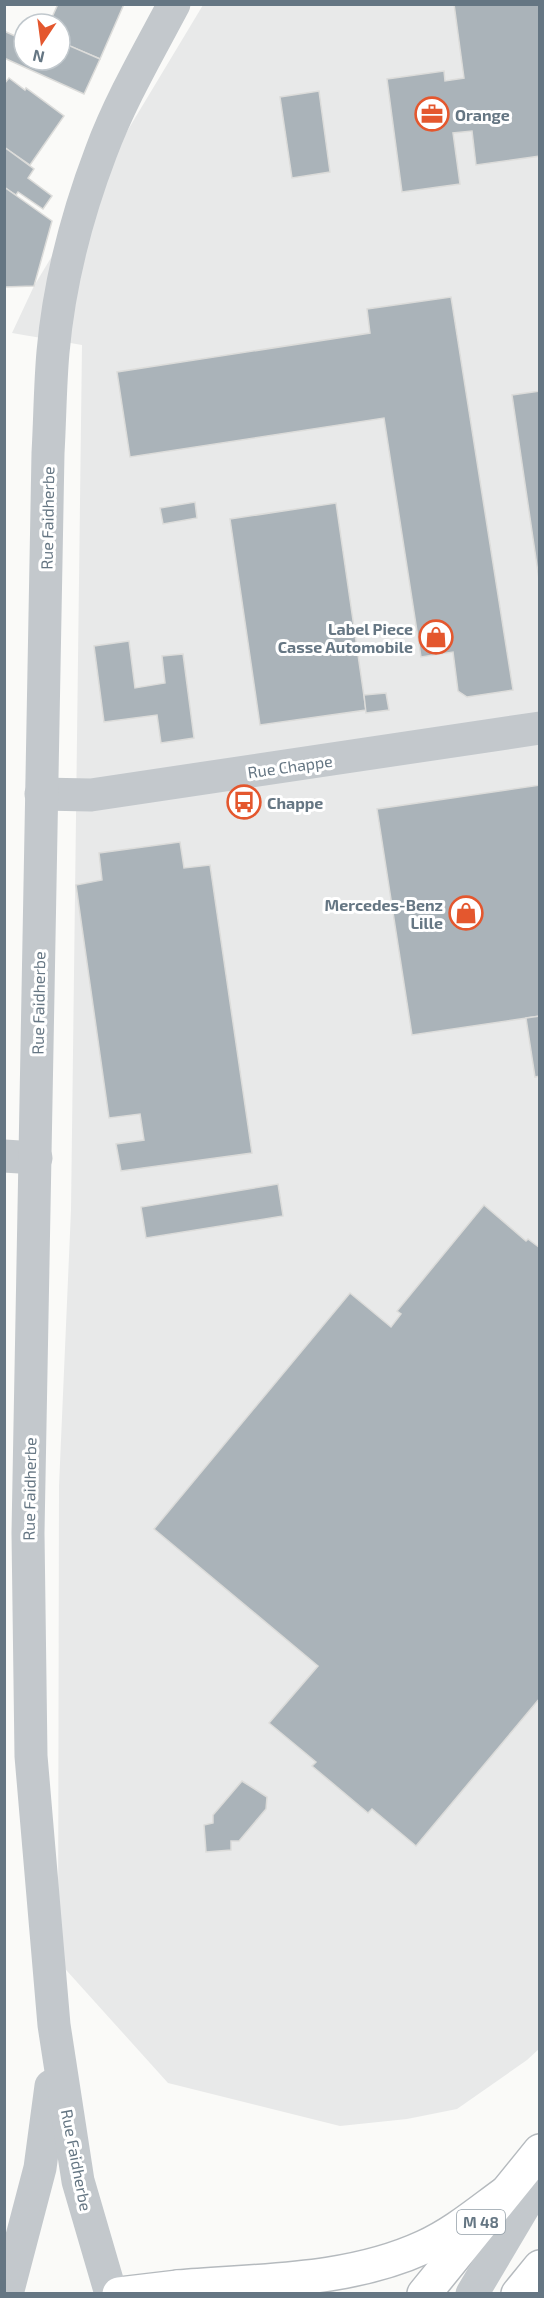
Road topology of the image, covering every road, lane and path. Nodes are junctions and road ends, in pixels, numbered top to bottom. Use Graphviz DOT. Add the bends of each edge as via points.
graph roads {
  1 [pos="174,4"];
  2 [pos="540,729"];
  3 [pos="41,794"];
  4 [pos="20,1157"];
  5 [pos="54,2025"];
  6 [pos="540,2151"];
  7 [pos="540,2179"];
  8 [pos="504,2194"];
  9 [pos="540,2267"];
  10 [pos="192,2290"];
  11 [pos="7,2294"];
  12 [pos="111,2294"];
  13 [pos="119,2294"];
  14 [pos="424,2294"];
  15 [pos="472,2294"];
  16 [pos="519,2294"];
  1 -- 3 [label="street, Rue Faidherbe" via="101,151 83,204 59,309 48,453"];
  2 -- 3 [label="street, Rue Chappe" via="91,795"];
  3 -- 4 [label="street, Rue Faidherbe"];
  4 -- 5 [label="street, Rue Faidherbe" via="32,1767"];
  5 -- 11 [label="street, Rue Faidherbe" via="43,2150"];
  5 -- 12 [label="street, Rue Faidherbe" via="78,2181"];
  6 -- 8 [label="main road, M 48"];
  7 -- 15 [label="street"];
  8 -- 10 [label="main road" via="425,2247 381,2263 330,2274"];
  8 -- 14 [label="main road, M 48"];
  9 -- 16 [label="main road"];
  10 -- 13 [label="main road"];
}
